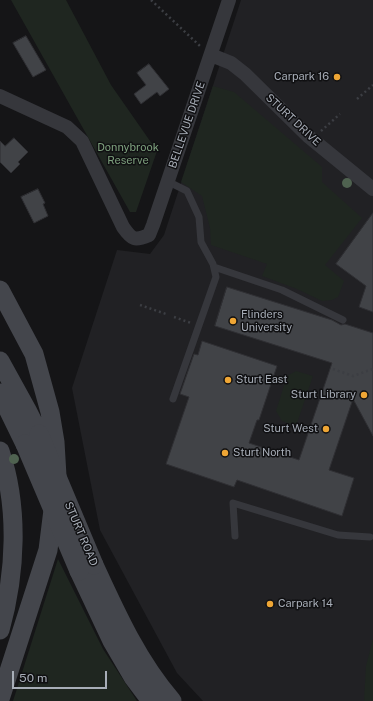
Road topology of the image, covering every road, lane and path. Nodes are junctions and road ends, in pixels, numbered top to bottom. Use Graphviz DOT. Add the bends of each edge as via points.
graph roads {
  1 [pos="152,0"];
  2 [pos="229,0"];
  3 [pos="211,56"];
  4 [pos="373,85"];
  5 [pos="0,96"];
  6 [pos="357,99"];
  7 [pos="340,114"];
  8 [pos="323,134"];
  9 [pos="167,181"];
  10 [pos="373,188"];
  11 [pos="214,267"];
  12 [pos="0,290"];
  13 [pos="140,305"];
  14 [pos="166,314"];
  15 [pos="174,317"];
  16 [pos="343,320"];
  17 [pos="195,325"];
  18 [pos="0,361"];
  19 [pos="333,369"];
  20 [pos="373,369"];
  21 [pos="0,393"];
  22 [pos="173,399"];
  23 [pos="32,439"];
  24 [pos="0,451"];
  25 [pos="235,536"];
  26 [pos="370,537"];
  27 [pos="86,568"];
  28 [pos="0,630"];
  29 [pos="0,699"];
  30 [pos="151,701"];
  31 [pos="172,701"];
  1 -- 3 [label="path"];
  2 -- 3 [label="street, BELLEVUE DRIVE"];
  3 -- 9 [label="street, BELLEVUE DRIVE"];
  3 -- 10 [label="street, STURT DRIVE" via="231,63 245,74 308,136"];
  4 -- 6 [label="path"];
  5 -- 9 [label="street, BELLEVUE DRIVE" via="67,126 82,141 123,227 128,235 135,239 149,235"];
  7 -- 8 [label="path" via="321,131"];
  9 -- 11 [label="lane" via="187,191 200,216 201,242"];
  11 -- 16 [label="lane" via="282,290"];
  11 -- 22 [label="lane" via="216,277"];
  12 -- 29 [label="main road" via="34,354 50,412 57,475 48,550"];
  13 -- 14 [label="path"];
  15 -- 17 [label="path"];
  18 -- 23 [label="main road, STURT ROAD" via="27,410"];
  19 -- 20 [label="path" via="353,376"];
  21 -- 23 [label="main road, STURT ROAD"];
  23 -- 27 [label="main road, STURT ROAD, bridge"];
  24 -- 28 [label="main road" via="6,470 13,546 10,587"];
  25 -- 26 [label="lane" via="233,503 338,535"];
  27 -- 30 [label="main road, STURT ROAD" via="112,641 133,677"];
  27 -- 31 [label="main road, STURT ROAD" via="155,680"];
}
